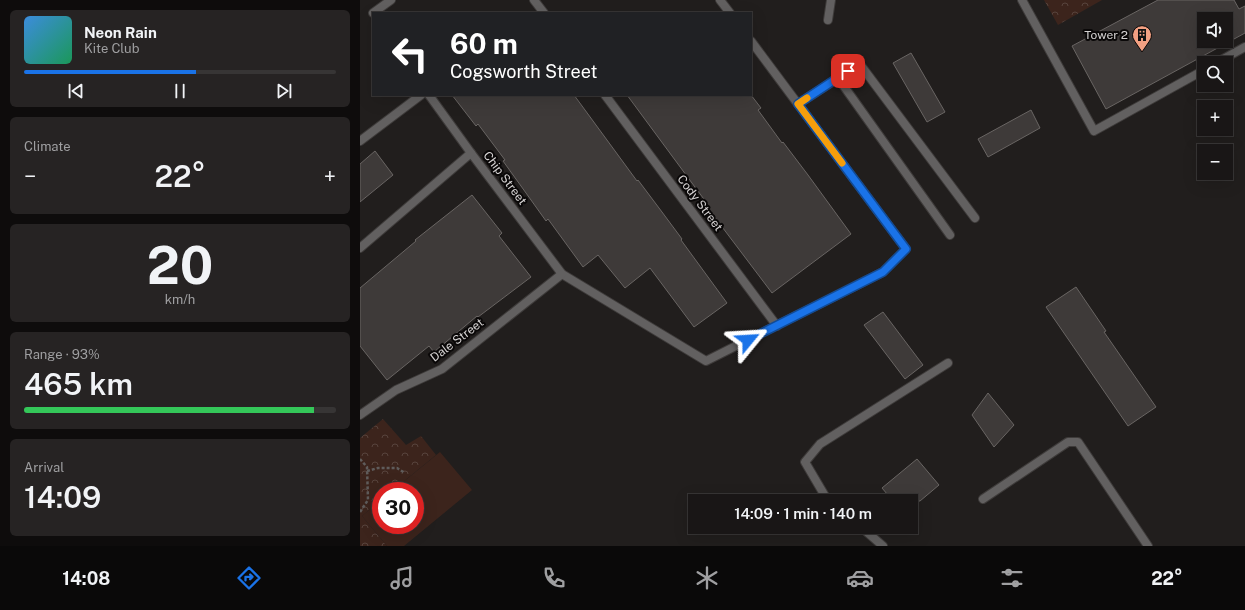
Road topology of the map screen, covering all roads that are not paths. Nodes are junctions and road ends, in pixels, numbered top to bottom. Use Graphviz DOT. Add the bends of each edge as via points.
graph roads {
  1 [pos="391,0"];
  2 [pos="534,0"];
  3 [pos="720,0"];
  4 [pos="831,0"];
  5 [pos="1022,0"];
  6 [pos="376,12"];
  7 [pos="543,12"];
  8 [pos="729,12"];
  9 [pos="828,20"];
  10 [pos="752,42"];
  11 [pos="1245,47"];
  12 [pos="1229,56"];
  13 [pos="1197,74"];
  14 [pos="838,78"];
  15 [pos="420,96"];
  16 [pos="430,96"];
  17 [pos="606,96"];
  18 [pos="798,104"];
  19 [pos="360,141"];
  20 [pos="470,153"];
  21 [pos="975,218"];
  22 [pos="950,235"];
  23 [pos="360,248"];
  24 [pos="562,274"];
  25 [pos="777,326"];
  26 [pos="948,363"];
  27 [pos="360,415"];
  28 [pos="824,494"];
  29 [pos="983,499"];
  30 [pos="869,534"];
  31 [pos="883,546"];
  32 [pos="1148,546"];
  1 -- 6 [label="street"];
  2 -- 7 [label="street"];
  3 -- 8 [label="street"];
  4 -- 9 [label="street"];
  5 -- 13 [label="street" via="1094,131"];
  10 -- 18 [label="street"];
  11 -- 12 [label="street"];
  14 -- 18 [label="street"];
  14 -- 21 [label="street" via="859,63"];
  14 -- 22 [label="street"];
  15 -- 19 [label="street"];
  16 -- 20 [label="street, Chip Street"];
  17 -- 25 [label="street, Cody Street"];
  18 -- 25 [label="street" via="906,249 883,272"];
  20 -- 23 [label="street"];
  20 -- 24 [label="street, Chip Street"];
  24 -- 25 [label="street" via="706,361"];
  24 -- 27 [label="street, Dale Street" via="442,369 396,390"];
  26 -- 28 [label="street" via="820,444 805,462"];
  29 -- 32 [label="street" via="1068,442 1078,442"];
  30 -- 31 [label="street"];
}
